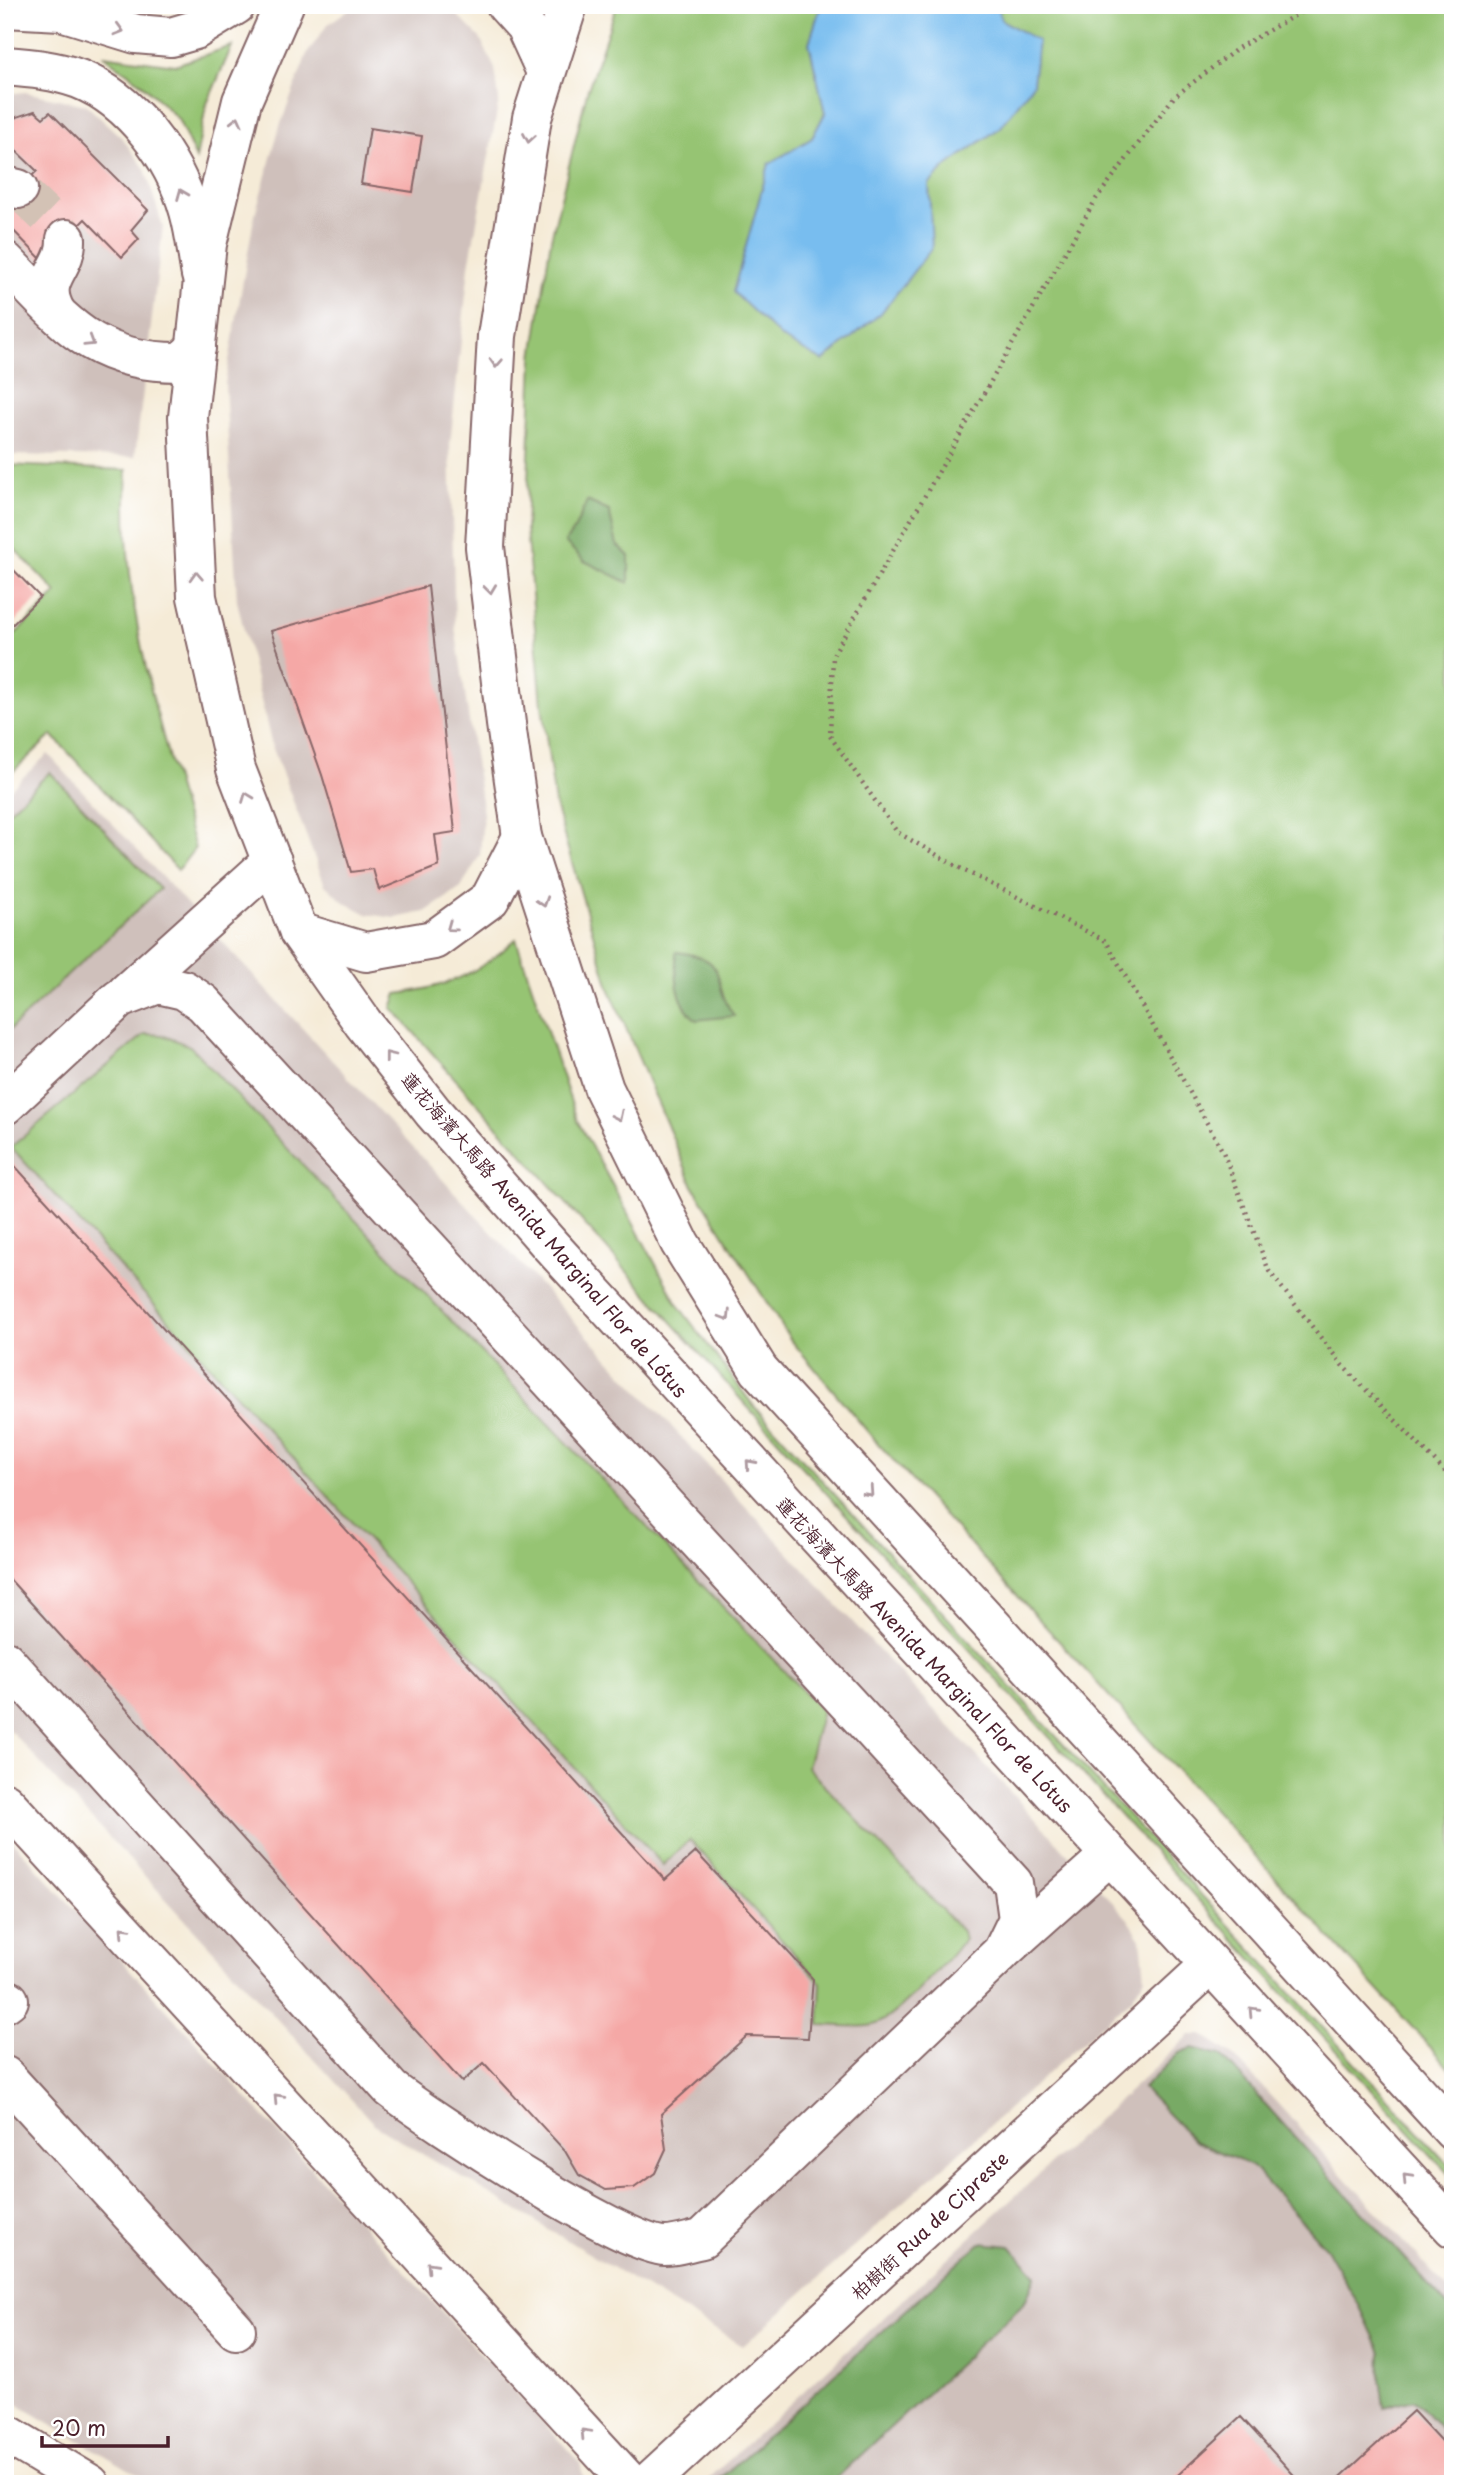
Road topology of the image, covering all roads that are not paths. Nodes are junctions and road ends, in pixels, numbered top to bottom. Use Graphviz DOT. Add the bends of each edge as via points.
graph roads {
  1 [pos="236,5"];
  2 [pos="284,5"];
  3 [pos="506,5"];
  4 [pos="568,5"];
  5 [pos="5,8"];
  6 [pos="5,66"];
  7 [pos="546,72"];
  8 [pos="66,239"];
  9 [pos="5,261"];
  10 [pos="202,284"];
  11 [pos="56,312"];
  12 [pos="195,348"];
  13 [pos="522,837"];
  14 [pos="272,861"];
  15 [pos="299,932"];
  16 [pos="119,999"];
  17 [pos="5,1105"];
  18 [pos="5,1660"];
  19 [pos="5,1802"];
  20 [pos="1110,1854"];
  21 [pos="1002,1952"];
  22 [pos="1210,1965"];
  23 [pos="5,2076"];
  24 [pos="1453,2131"];
  25 [pos="1453,2228"];
  26 [pos="236,2330"];
  27 [pos="5,2433"];
  28 [pos="90,2484"];
  29 [pos="631,2484"];
  30 [pos="647,2484"];
  5 -- 1 [label="main road, one-way" via="61,11 136,34 171,37 195,30"];
  10 -- 2 [label="main road, 蓮花海濱大馬路 Avenida Marginal Flor de Lótus, one-way" via="207,244 242,101"];
  3 -- 7 [label="main road" via="525,26"];
  4 -- 7 [label="main road"];
  10 -- 6 [label="main road, one-way" via="190,212 171,167 151,136 104,93 82,80 37,68"];
  7 -- 13 [label="main road, one-way" via="532,118 497,336 485,547"];
  8 -- 11 [label="main road" via="65,253 49,284"];
  9 -- 11 [label="main road"];
  10 -- 12 [label="main road, 蓮花海濱大馬路 Avenida Marginal Flor de Lótus"];
  11 -- 12 [label="main road, one-way" via="96,346 135,360 181,362"];
  14 -- 12 [label="main road, 蓮花海濱大馬路 Avenida Marginal Flor de Lótus, one-way" via="236,769 197,597 188,417"];
  13 -- 15 [label="main road, one-way" via="490,899 434,940 366,952"];
  13 -- 24 [label="main road, one-way" via="604,1089 680,1243 759,1370"];
  14 -- 15 [label="main road, 蓮花海濱大馬路 Avenida Marginal Flor de Lótus"];
  14 -- 16 [label="main road"];
  20 -- 15 [label="main road, 蓮花海濱大馬路 Avenida Marginal Flor de Lótus, one-way" via="433,1112"];
  16 -- 17 [label="main road"];
  16 -- 21 [label="main road" via="158,984 184,990 203,1003 1013,1883 1018,1919"];
  18 -- 21 [label="main road" via="391,2089 421,2113 618,2231 664,2246 702,2239"];
  29 -- 19 [label="main road, one-way"];
  20 -- 21 [label="main road"];
  20 -- 22 [label="main road, 蓮花海濱大馬路 Avenida Marginal Flor de Lótus"];
  25 -- 22 [label="main road, 蓮花海濱大馬路 Avenida Marginal Flor de Lótus, one-way"];
  22 -- 30 [label="main road, 柏樹街 Rua de Cipreste"];
  23 -- 26 [label="main road"];
  27 -- 28 [label="main road"];
}
